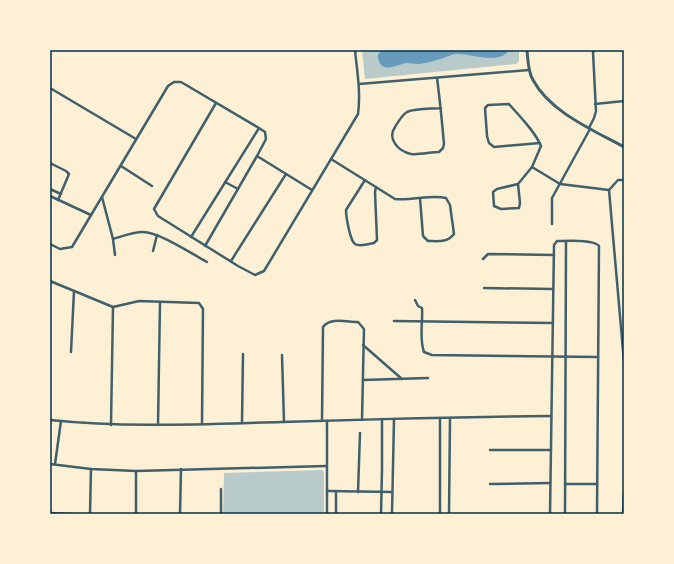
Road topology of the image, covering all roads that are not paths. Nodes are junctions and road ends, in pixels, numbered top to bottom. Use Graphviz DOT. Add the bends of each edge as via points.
graph roads {
  1 [pos="355,50"];
  2 [pos="527,50"];
  3 [pos="595,50"];
  4 [pos="529,70"];
  5 [pos="437,78"];
  6 [pos="359,84"];
  7 [pos="50,88"];
  8 [pos="624,101"];
  9 [pos="216,103"];
  10 [pos="595,104"];
  11 [pos="441,108"];
  12 [pos="259,128"];
  13 [pos="590,128"];
  14 [pos="136,139"];
  15 [pos="540,143"];
  16 [pos="624,147"];
  17 [pos="257,156"];
  18 [pos="331,159"];
  19 [pos="50,163"];
  20 [pos="121,166"];
  21 [pos="532,167"];
  22 [pos="286,174"];
  23 [pos="365,180"];
  24 [pos="624,180"];
  25 [pos="225,182"];
  26 [pos="518,184"];
  27 [pos="560,184"];
  28 [pos="152,186"];
  29 [pos="376,187"];
  30 [pos="50,189"];
  31 [pos="238,189"];
  32 [pos="312,190"];
  33 [pos="609,190"];
  34 [pos="61,194"];
  35 [pos="50,196"];
  36 [pos="102,196"];
  37 [pos="420,198"];
  38 [pos="58,200"];
  39 [pos="91,215"];
  40 [pos="552,224"];
  41 [pos="157,235"];
  42 [pos="191,236"];
  43 [pos="113,239"];
  44 [pos="566,241"];
  45 [pos="50,244"];
  46 [pos="205,246"];
  47 [pos="153,251"];
  48 [pos="554,255"];
  49 [pos="115,256"];
  50 [pos="483,258"];
  51 [pos="208,262"];
  52 [pos="231,262"];
  53 [pos="50,281"];
  54 [pos="484,288"];
  55 [pos="554,289"];
  56 [pos="74,291"];
  57 [pos="415,300"];
  58 [pos="160,302"];
  59 [pos="113,307"];
  60 [pos="394,321"];
  61 [pos="423,321"];
  62 [pos="553,323"];
  63 [pos="363,344"];
  64 [pos="71,352"];
  65 [pos="243,354"];
  66 [pos="282,355"];
  67 [pos="567,356"];
  68 [pos="552,357"];
  69 [pos="598,357"];
  70 [pos="624,362"];
  71 [pos="428,378"];
  72 [pos="402,379"];
  73 [pos="363,380"];
  74 [pos="551,416"];
  75 [pos="394,418"];
  76 [pos="440,418"];
  77 [pos="450,418"];
  78 [pos="382,419"];
  79 [pos="50,420"];
  80 [pos="362,420"];
  81 [pos="61,421"];
  82 [pos="322,421"];
  83 [pos="327,421"];
  84 [pos="284,422"];
  85 [pos="242,423"];
  86 [pos="202,424"];
  87 [pos="111,425"];
  88 [pos="158,425"];
  89 [pos="360,433"];
  90 [pos="490,450"];
  91 [pos="551,450"];
  92 [pos="50,464"];
  93 [pos="55,464"];
  94 [pos="326,466"];
  95 [pos="91,469"];
  96 [pos="180,469"];
  97 [pos="136,471"];
  98 [pos="550,483"];
  99 [pos="490,484"];
  100 [pos="565,484"];
  101 [pos="597,484"];
  102 [pos="221,489"];
  103 [pos="327,491"];
  104 [pos="336,491"];
  105 [pos="358,492"];
  106 [pos="381,492"];
  107 [pos="392,492"];
  108 [pos="624,492"];
  109 [pos="50,513"];
  110 [pos="72,514"];
  111 [pos="90,514"];
  112 [pos="136,514"];
  113 [pos="180,514"];
  114 [pos="221,514"];
  115 [pos="327,514"];
  116 [pos="336,514"];
  117 [pos="381,514"];
  118 [pos="392,514"];
  119 [pos="440,514"];
  120 [pos="449,514"];
  121 [pos="550,514"];
  122 [pos="565,514"];
  123 [pos="597,514"];
  124 [pos="623,514"];
  1 -- 6 [label="street"];
  2 -- 4 [label="street"];
  3 -- 10 [label="street" via="592,67"];
  4 -- 5 [label="street"];
  4 -- 13 [label="street" via="540,91 560,110"];
  5 -- 6 [label="street"];
  5 -- 11 [label="street"];
  6 -- 18 [label="street" via="358,114"];
  7 -- 14 [label="street"];
  8 -- 10 [label="street"];
  9 -- 12 [label="street"];
  9 -- 14 [label="street" via="181,82 174,82 168,86"];
  9 -- 42 [label="street" via="154,209 158,216"];
  10 -- 13 [label="street" via="596,111"];
  11 -- 11 [label="street" via="444,144 439,152 411,154 394,144 391,135 393,130 407,112"];
  12 -- 17 [label="street" via="265,132 266,139"];
  12 -- 25 [label="street"];
  13 -- 16 [label="street"];
  13 -- 27 [label="street"];
  14 -- 20 [label="street"];
  15 -- 15 [label="street" via="534,132 508,104 496,103 485,108 487,136 489,143 494,147"];
  15 -- 21 [label="street"];
  17 -- 22 [label="street"];
  17 -- 31 [label="street"];
  18 -- 23 [label="street"];
  18 -- 32 [label="street"];
  19 -- 34 [label="street" via="69,174"];
  20 -- 28 [label="street"];
  20 -- 36 [label="street"];
  21 -- 26 [label="street"];
  21 -- 27 [label="street"];
  22 -- 32 [label="street"];
  22 -- 52 [label="street"];
  23 -- 29 [label="street"];
  23 -- 29 [label="street" via="346,210 354,244 374,243 377,240"];
  24 -- 33 [label="street" via="618,180"];
  25 -- 31 [label="street"];
  25 -- 42 [label="street"];
  26 -- 26 [label="street" via="493,192 494,206 501,209 519,208"];
  27 -- 33 [label="street"];
  27 -- 40 [label="street" via="552,198"];
  29 -- 37 [label="street" via="395,199"];
  30 -- 34 [label="street"];
  31 -- 46 [label="street"];
  32 -- 52 [label="street" via="264,271 255,275"];
  33 -- 70 [label="street"];
  34 -- 38 [label="street"];
  35 -- 38 [label="street"];
  36 -- 39 [label="street"];
  36 -- 43 [label="street"];
  37 -- 37 [label="street" via="446,198 450,205 454,234 451,238 446,241 428,241 423,236"];
  38 -- 39 [label="street"];
  39 -- 45 [label="street" via="72,246 60,249"];
  41 -- 43 [label="street" via="144,232"];
  41 -- 47 [label="street"];
  41 -- 51 [label="street"];
  42 -- 46 [label="street"];
  43 -- 49 [label="street"];
  44 -- 48 [label="street" via="557,241 554,245"];
  44 -- 67 [label="street"];
  44 -- 69 [label="street" via="595,242 600,246"];
  46 -- 52 [label="street"];
  48 -- 50 [label="street" via="488,254"];
  48 -- 55 [label="street"];
  53 -- 56 [label="street"];
  54 -- 55 [label="street"];
  55 -- 62 [label="street"];
  56 -- 59 [label="street"];
  56 -- 64 [label="street"];
  57 -- 61 [label="street" via="422,308"];
  58 -- 59 [label="street" via="139,301"];
  58 -- 86 [label="street" via="199,303 203,309"];
  58 -- 88 [label="street"];
  59 -- 87 [label="street"];
  60 -- 61 [label="street"];
  61 -- 62 [label="street"];
  61 -- 68 [label="street" via="421,345 424,352 432,355"];
  62 -- 68 [label="street"];
  63 -- 72 [label="street"];
  63 -- 73 [label="street"];
  63 -- 82 [label="street" via="364,329 358,322 325,323"];
  65 -- 85 [label="street"];
  66 -- 84 [label="street"];
  67 -- 68 [label="street"];
  67 -- 69 [label="street"];
  67 -- 100 [label="street"];
  68 -- 74 [label="street"];
  69 -- 101 [label="street"];
  71 -- 72 [label="street"];
  72 -- 73 [label="street"];
  73 -- 80 [label="street"];
  74 -- 77 [label="street"];
  74 -- 91 [label="street"];
  75 -- 76 [label="street"];
  75 -- 78 [label="street"];
  75 -- 107 [label="street"];
  76 -- 77 [label="street"];
  76 -- 119 [label="street"];
  77 -- 120 [label="street"];
  78 -- 80 [label="street"];
  78 -- 106 [label="street"];
  79 -- 81 [label="street"];
  80 -- 83 [label="street"];
  81 -- 87 [label="street"];
  81 -- 93 [label="street"];
  82 -- 83 [label="street"];
  82 -- 84 [label="street"];
  83 -- 94 [label="street"];
  84 -- 85 [label="street"];
  85 -- 86 [label="street"];
  86 -- 88 [label="street"];
  87 -- 88 [label="street"];
  89 -- 105 [label="street"];
  90 -- 91 [label="street"];
  91 -- 98 [label="street"];
  92 -- 93 [label="street"];
  93 -- 95 [label="street"];
  94 -- 96 [label="street"];
  94 -- 103 [label="street"];
  95 -- 97 [label="street"];
  95 -- 111 [label="street"];
  96 -- 97 [label="street"];
  96 -- 113 [label="street"];
  97 -- 112 [label="street"];
  98 -- 99 [label="street"];
  98 -- 121 [label="street"];
  100 -- 101 [label="street"];
  100 -- 122 [label="street"];
  101 -- 123 [label="street"];
  102 -- 114 [label="street"];
  103 -- 104 [label="street"];
  103 -- 115 [label="street"];
  104 -- 105 [label="street"];
  104 -- 116 [label="street"];
  105 -- 106 [label="street"];
  106 -- 107 [label="street"];
  106 -- 117 [label="street"];
  107 -- 118 [label="street"];
  108 -- 124 [label="street"];
  109 -- 110 [label="street"];
}
